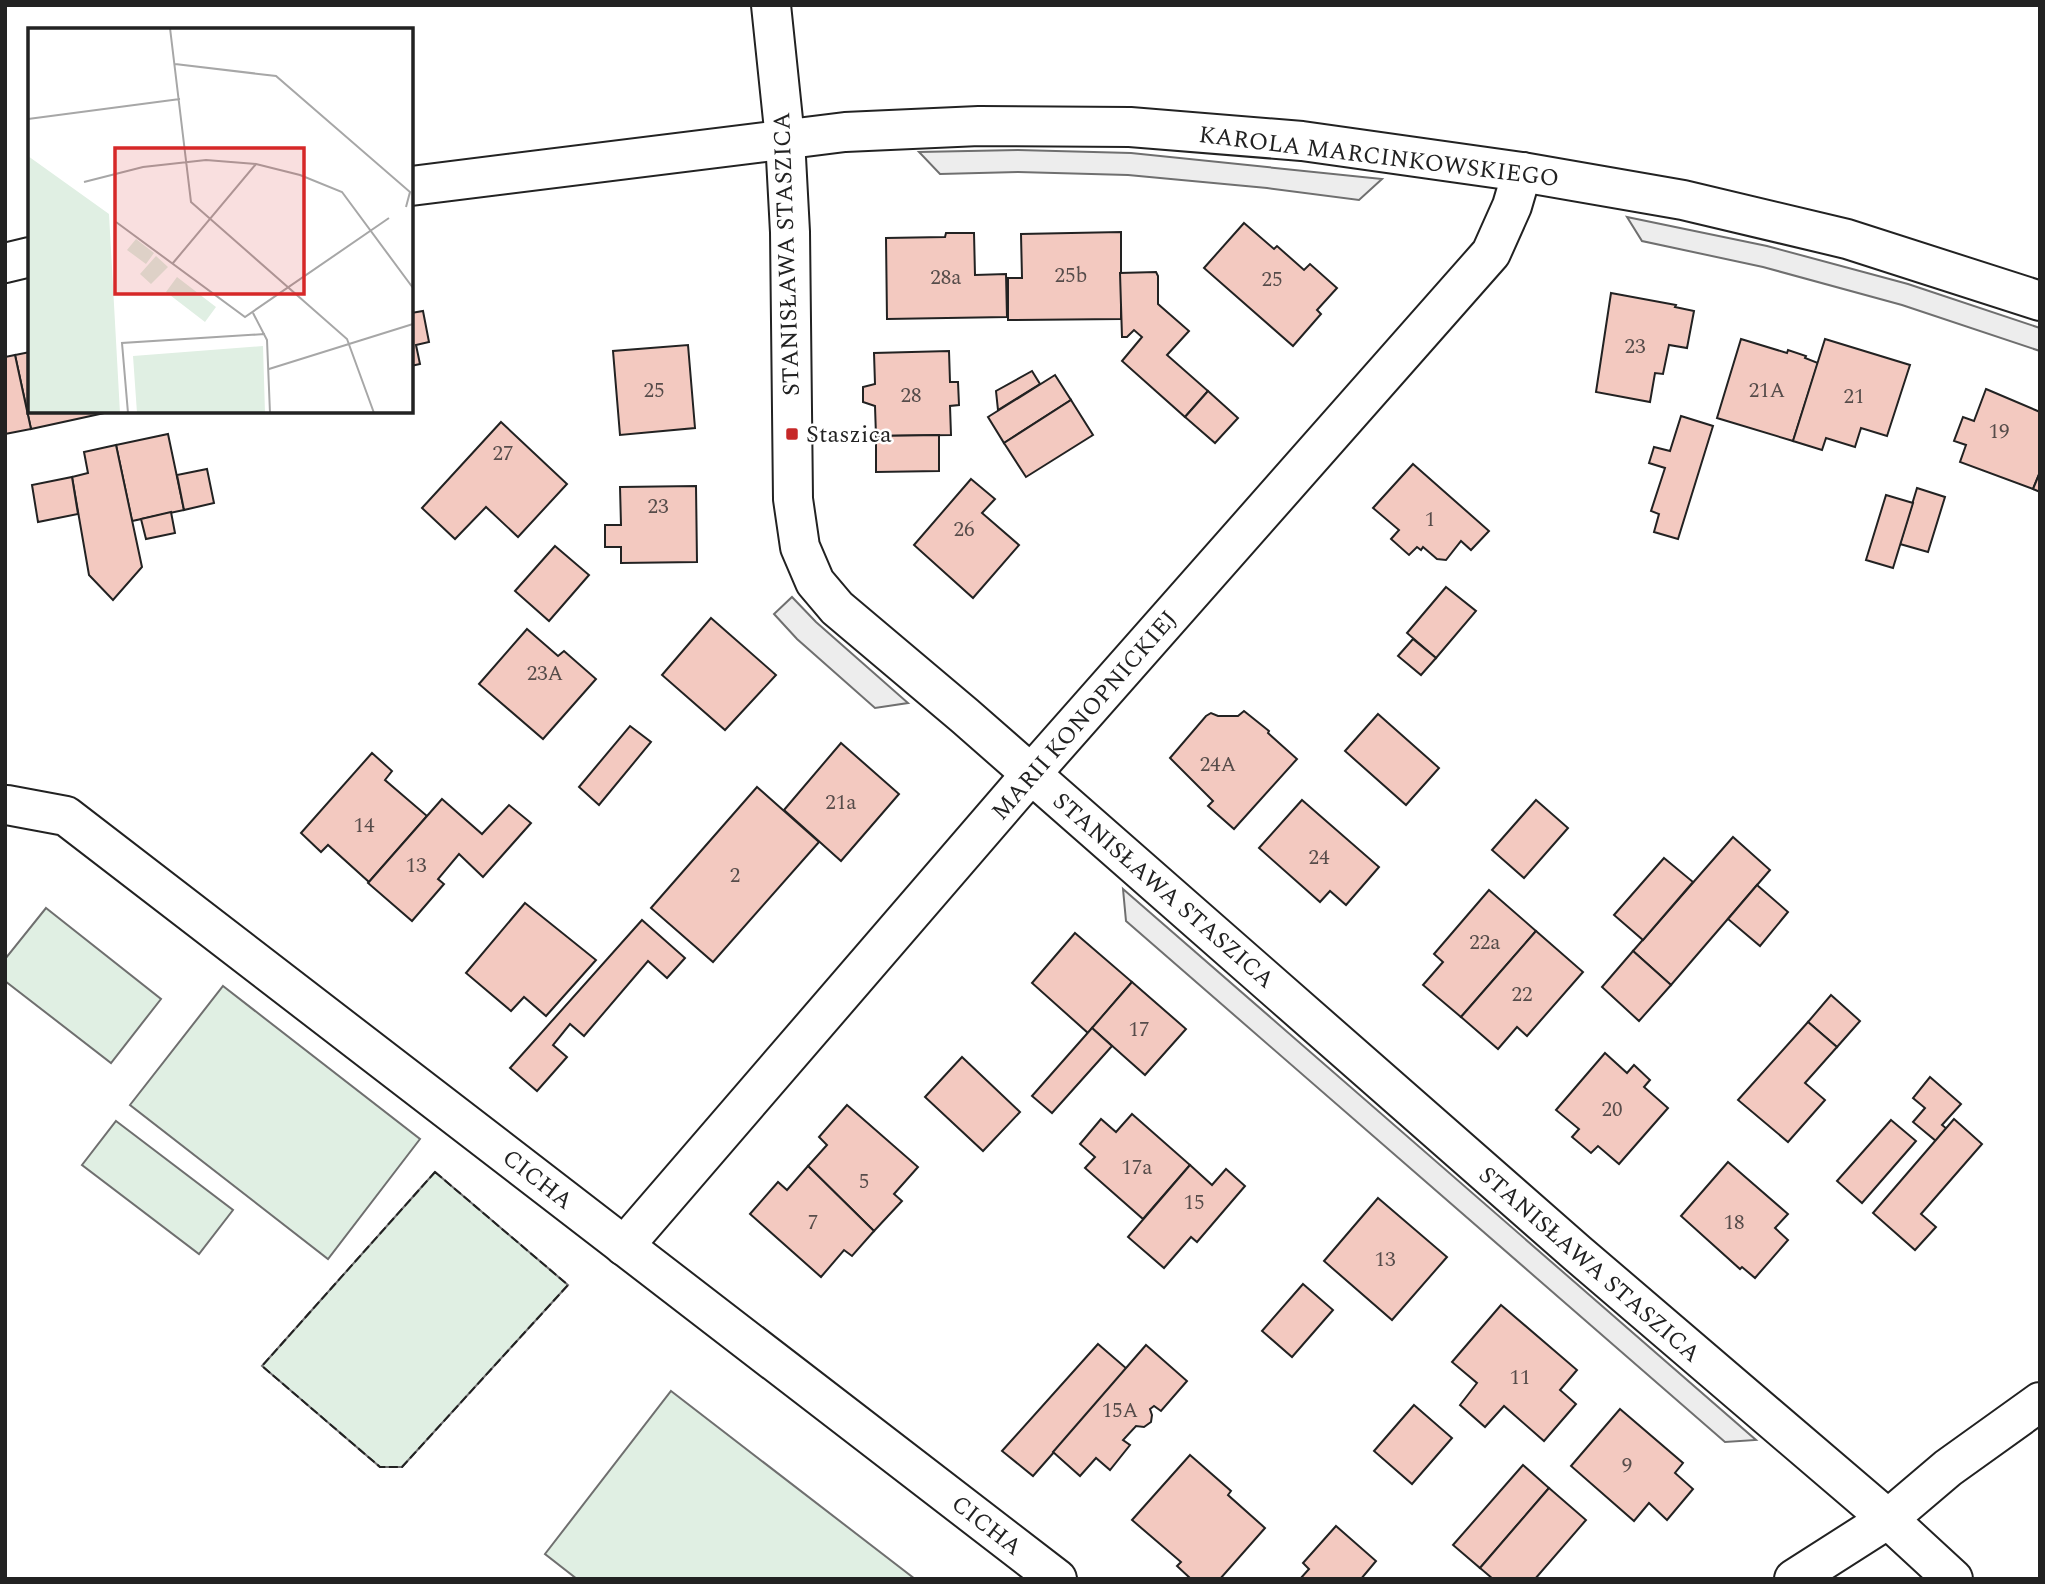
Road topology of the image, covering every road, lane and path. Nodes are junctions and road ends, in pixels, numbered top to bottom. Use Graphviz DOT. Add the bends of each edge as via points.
graph roads {
  1 [pos="771,5"];
  2 [pos="785,139"];
  3 [pos="1522,172"];
  4 [pos="413,186"];
  5 [pos="28,257"];
  6 [pos="5,262"];
  7 [pos="2040,301"];
  8 [pos="1031,774"];
  9 [pos="7,805"];
  10 [pos="624,1246"];
  11 [pos="2040,1402"];
  12 [pos="1888,1519"];
  13 [pos="1057,1579"];
  14 [pos="1794,1579"];
  15 [pos="1953,1579"];
  1 -- 2 [label="street, STANISŁAWA STASZICA"];
  2 -- 3 [label="street, KAROLA MARCINKOWSKIEGO" via="979,126 1130,128 1302,141"];
  2 -- 4 [label="street, KAROLA MARCINKOWSKIEGO"];
  2 -- 8 [label="street, STANISŁAWA STASZICA" via="793,499 800,547 814,582 837,608"];
  3 -- 7 [label="street, KAROLA MARCINKOWSKIEGO" via="1683,200 1835,236"];
  3 -- 8 [label="street, MARII KONOPNICKIEJ" via="1491,253"];
  5 -- 6 [label="street"];
  8 -- 10 [label="street, MARII KONOPNICKIEJ"];
  8 -- 12 [label="street, STANISŁAWA STASZICA" via="1577,1254"];
  9 -- 10 [label="street, CICHA" via="66,816"];
  10 -- 13 [label="street, CICHA"];
  11 -- 12 [label="street" via="1948,1468"];
  12 -- 14 [label="street"];
  12 -- 15 [label="street, STANISŁAWA STASZICA"];
}
